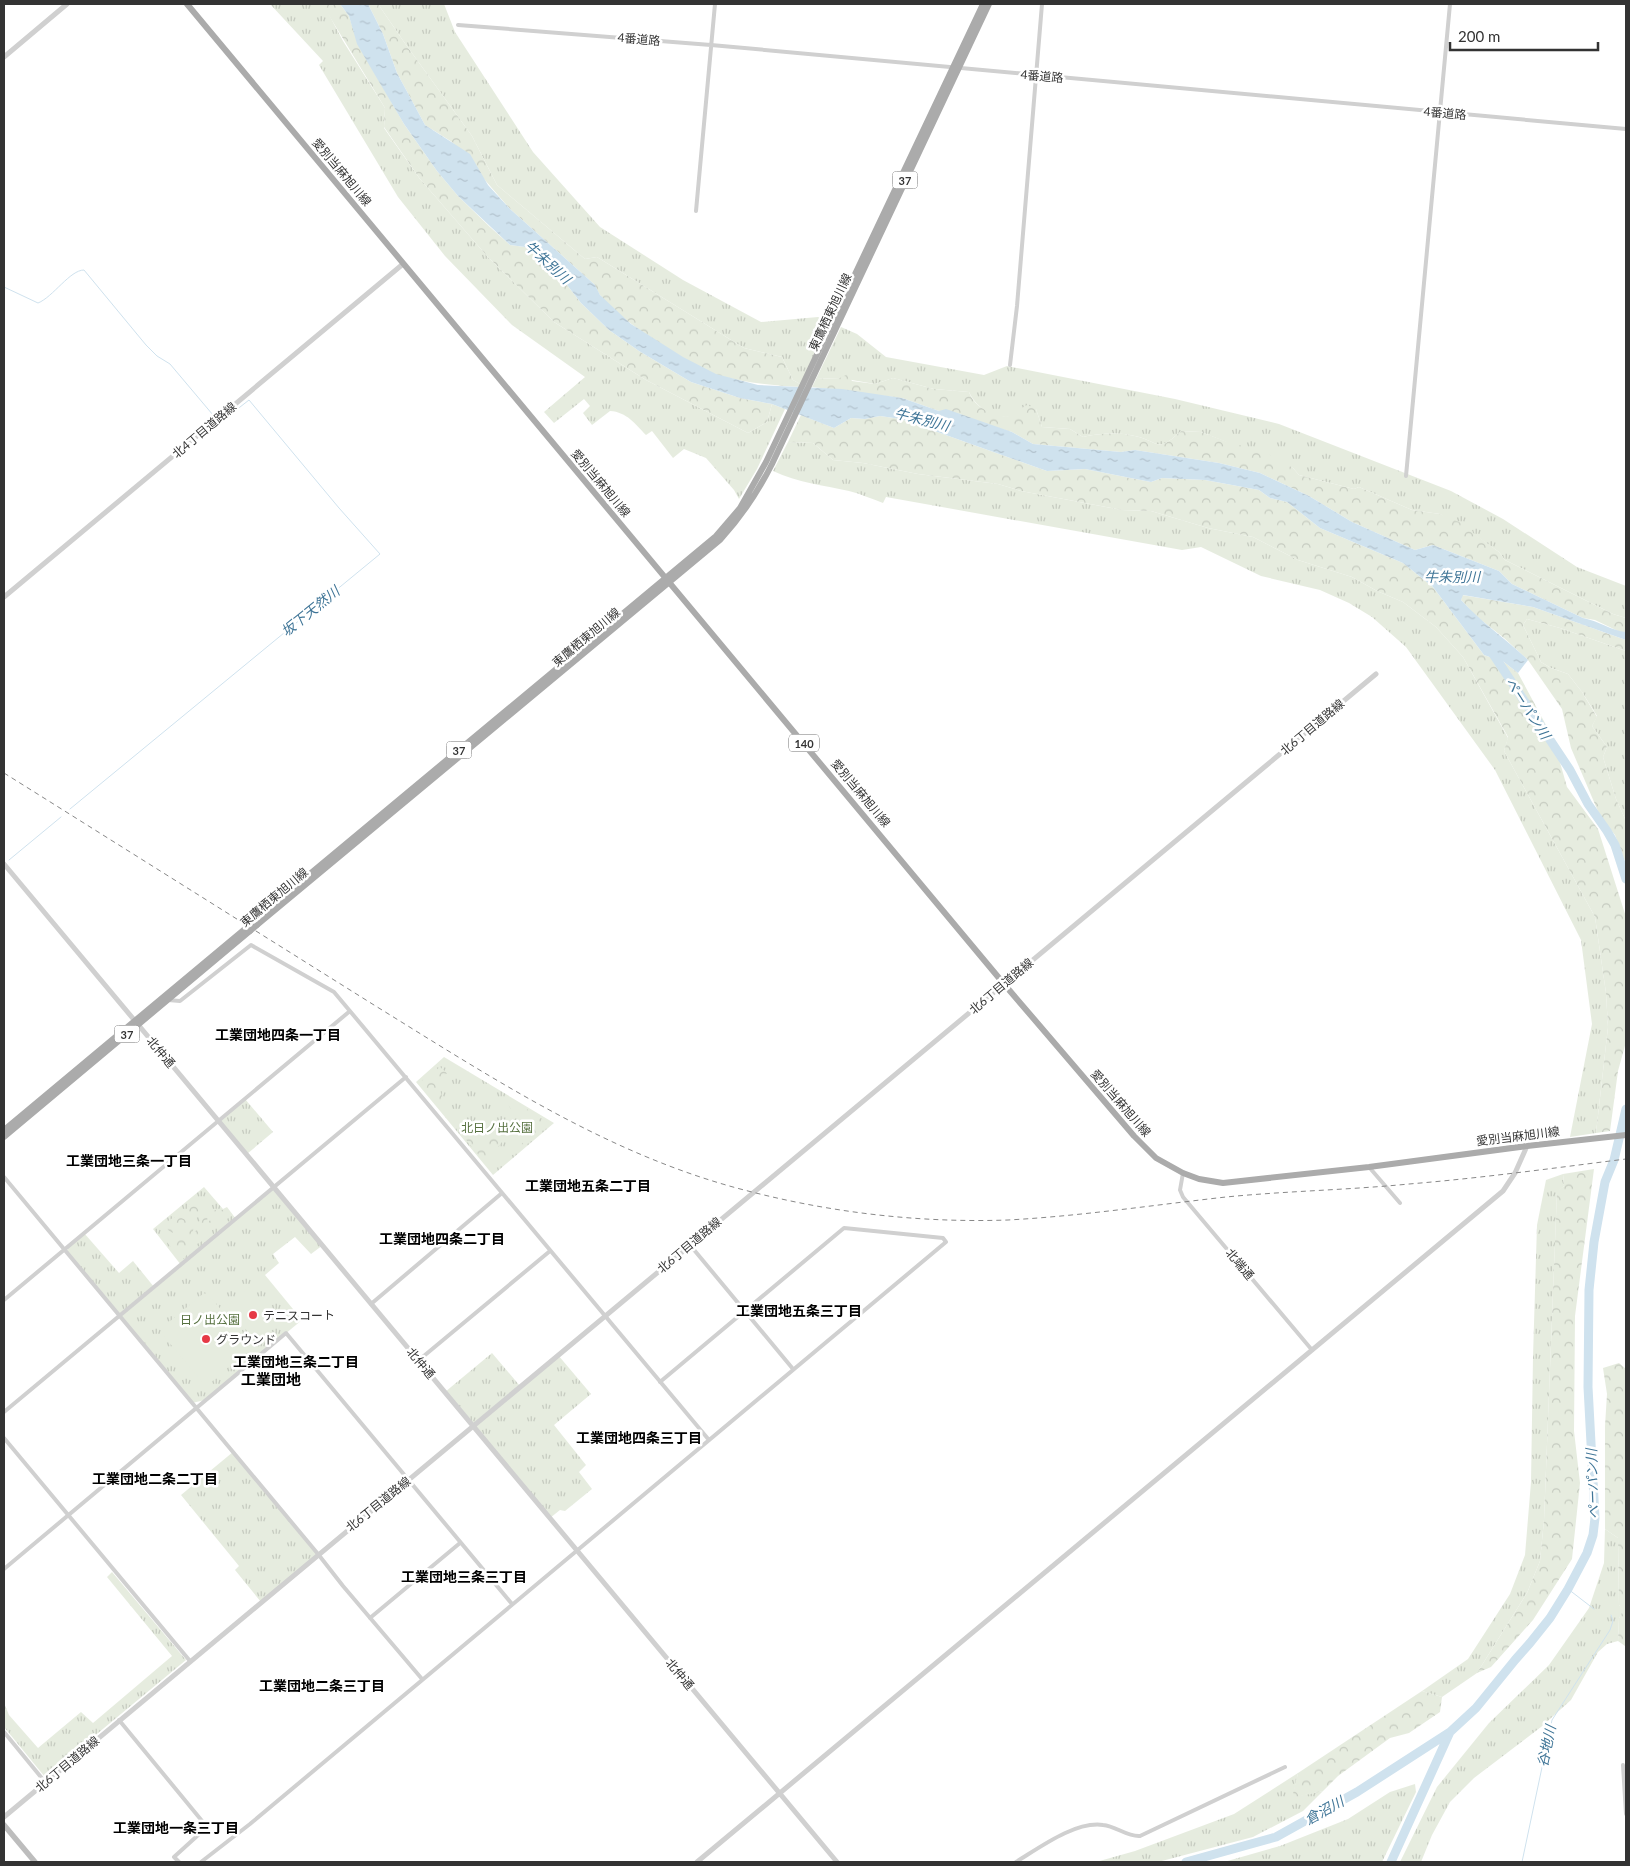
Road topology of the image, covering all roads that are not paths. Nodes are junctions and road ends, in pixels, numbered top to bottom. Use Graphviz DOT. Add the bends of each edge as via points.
graph roads {
  1 [pos="67,4"];
  2 [pos="187,4"];
  3 [pos="715,4"];
  4 [pos="983,4"];
  5 [pos="989,4"];
  6 [pos="1042,4"];
  7 [pos="1450,4"];
  8 [pos="458,25"];
  9 [pos="711,45"];
  10 [pos="4,57"];
  11 [pos="955,68"];
  12 [pos="1035,76"];
  13 [pos="1440,113"];
  14 [pos="1626,130"];
  15 [pos="696,211"];
  16 [pos="403,264"];
  17 [pos="1010,365"];
  18 [pos="1406,476"];
  19 [pos="668,580"];
  20 [pos="4,597"];
  21 [pos="1376,674"];
  22 [pos="4,864"];
  23 [pos="248,929"];
  24 [pos="1004,984"];
  25 [pos="168,1000"];
  26 [pos="350,1011"];
  27 [pos="136,1022"];
  28 [pos="406,1078"];
  29 [pos="219,1121"];
  30 [pos="4,1130"];
  31 [pos="1626,1135"];
  32 [pos="4,1137"];
  33 [pos="1527,1146"];
  34 [pos="1370,1167"];
  35 [pos="1183,1173"];
  36 [pos="4,1177"];
  37 [pos="274,1187"];
  38 [pos="502,1193"];
  39 [pos="1400,1203"];
  40 [pos="690,1245"];
  41 [pos="64,1250"];
  42 [pos="550,1251"];
  43 [pos="4,1300"];
  44 [pos="371,1304"];
  45 [pos="744,1311"];
  46 [pos="119,1316"];
  47 [pos="605,1316"];
  48 [pos="1312,1350"];
  49 [pos="418,1360"];
  50 [pos="793,1369"];
  51 [pos="660,1382"];
  52 [pos="196,1408"];
  53 [pos="4,1412"];
  54 [pos="473,1426"];
  55 [pos="4,1438"];
  56 [pos="709,1440"];
  57 [pos="408,1479"];
  58 [pos="68,1515"];
  59 [pos="460,1543"];
  60 [pos="577,1551"];
  61 [pos="318,1554"];
  62 [pos="4,1569"];
  63 [pos="512,1604"];
  64 [pos="370,1618"];
  65 [pos="190,1661"];
  66 [pos="422,1679"];
  67 [pos="119,1720"];
  68 [pos="4,1732"];
  69 [pos="1623,1765"];
  70 [pos="1285,1767"];
  71 [pos="45,1782"];
  72 [pos="779,1794"];
  73 [pos="1626,1814"];
  74 [pos="4,1817"];
  75 [pos="4,1825"];
  76 [pos="35,1862"];
  77 [pos="178,1862"];
  78 [pos="201,1862"];
  79 [pos="697,1862"];
  80 [pos="837,1862"];
  81 [pos="1016,1862"];
  1 -- 10 [label="street"];
  2 -- 16 [label="main road, 愛別当麻旭川線 / 140"];
  3 -- 9 [label="street"];
  4 -- 11 [label="main road, 東鷹栖東旭川線 / 37"];
  5 -- 11 [label="main road, 東鷹栖東旭川線 / 37"];
  6 -- 12 [label="street"];
  7 -- 13 [label="street"];
  8 -- 9 [label="street, 4番道路"];
  9 -- 11 [label="street, 4番道路"];
  9 -- 15 [label="street"];
  11 -- 12 [label="street, 4番道路"];
  11 -- 19 [label="main road, 東鷹栖東旭川線 / 37" via="774,452 729,522"];
  12 -- 13 [label="street, 4番道路"];
  12 -- 17 [label="street"];
  13 -- 14 [label="street, 4番道路"];
  13 -- 18 [label="street"];
  16 -- 19 [label="main road, 愛別当麻旭川線 / 140"];
  16 -- 20 [label="street, 北4丁目道路線"];
  19 -- 23 [label="main road, 東鷹栖東旭川線 / 37, bridge"];
  19 -- 24 [label="main road, 愛別当麻旭川線 / 140"];
  21 -- 24 [label="street, 北6丁目道路線"];
  22 -- 27 [label="street, 北仲通"];
  23 -- 25 [label="main road, 東鷹栖東旭川線 / 37"];
  23 -- 27 [label="main road, 東鷹栖東旭川線 / 37"];
  24 -- 35 [label="main road, 愛別当麻旭川線 / 140" via="1134,1136 1156,1158"];
  24 -- 40 [label="street, 北6丁目道路線"];
  25 -- 26 [label="street" via="180,1001 251,945 334,992"];
  25 -- 27 [label="main road, 東鷹栖東旭川線 / 37"];
  26 -- 28 [label="street"];
  26 -- 29 [label="street"];
  27 -- 29 [label="street, 北仲通"];
  27 -- 30 [label="main road, 東鷹栖東旭川線 / 37"];
  27 -- 32 [label="main road, 東鷹栖東旭川線 / 37"];
  28 -- 37 [label="street"];
  28 -- 38 [label="street"];
  29 -- 37 [label="street, 北仲通"];
  29 -- 41 [label="street"];
  31 -- 33 [label="main road, 愛別当麻旭川線 / 140"];
  33 -- 34 [label="main road, 愛別当麻旭川線 / 140"];
  33 -- 48 [label="street" via="1503,1191"];
  34 -- 35 [label="main road, 愛別当麻旭川線 / 140" via="1223,1183"];
  34 -- 39 [label="street"];
  35 -- 48 [label="street, 北端通" via="1180,1190 1183,1197"];
  36 -- 41 [label="street"];
  37 -- 44 [label="street, 北仲通"];
  37 -- 46 [label="street"];
  38 -- 42 [label="street"];
  38 -- 44 [label="street"];
  40 -- 45 [label="street"];
  40 -- 47 [label="street, 北6丁目道路線"];
  41 -- 43 [label="street"];
  41 -- 46 [label="street"];
  42 -- 47 [label="street"];
  42 -- 49 [label="street"];
  44 -- 49 [label="street, 北仲通"];
  45 -- 50 [label="street"];
  45 -- 50 [label="street" via="844,1228 943,1238 946,1242"];
  45 -- 51 [label="street"];
  46 -- 52 [label="street"];
  46 -- 53 [label="street"];
  47 -- 51 [label="street"];
  47 -- 54 [label="street, 北6丁目道路線"];
  48 -- 72 [label="street"];
  49 -- 54 [label="street, 北仲通"];
  50 -- 56 [label="street"];
  51 -- 56 [label="street"];
  52 -- 57 [label="street" via="286,1333"];
  52 -- 58 [label="street"];
  52 -- 61 [label="street"];
  54 -- 57 [label="street, 北6丁目道路線"];
  54 -- 60 [label="street, 北仲通"];
  55 -- 58 [label="street"];
  56 -- 60 [label="street"];
  57 -- 59 [label="street"];
  57 -- 61 [label="street, 北6丁目道路線"];
  58 -- 62 [label="street"];
  58 -- 65 [label="street"];
  59 -- 63 [label="street"];
  59 -- 64 [label="street"];
  60 -- 63 [label="street"];
  60 -- 72 [label="street, 北仲通"];
  61 -- 64 [label="street"];
  61 -- 65 [label="street, 北6丁目道路線"];
  63 -- 66 [label="street"];
  64 -- 66 [label="street"];
  65 -- 67 [label="street, 北6丁目道路線"];
  66 -- 78 [label="street"];
  67 -- 71 [label="street, 北6丁目道路線"];
  67 -- 77 [label="street" via="207,1827 174,1856"];
  68 -- 71 [label="street"];
  69 -- 73 [label="street"];
  70 -- 81 [label="street" via="1140,1836 1092,1824 1070,1831"];
  71 -- 74 [label="street, 北6丁目道路線"];
  72 -- 79 [label="street"];
  72 -- 80 [label="street, 北仲通"];
  75 -- 76 [label="main road"];
}
